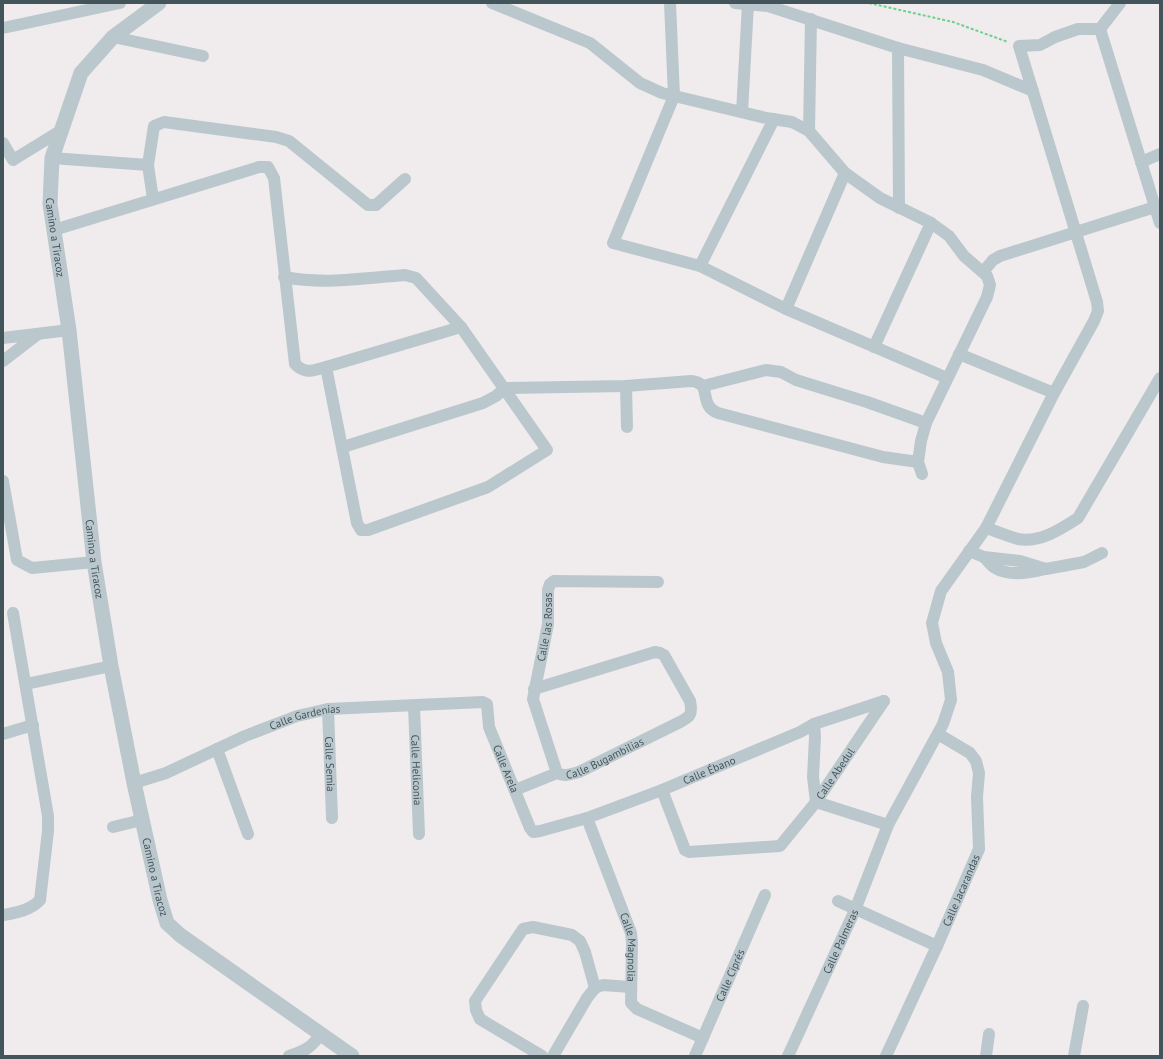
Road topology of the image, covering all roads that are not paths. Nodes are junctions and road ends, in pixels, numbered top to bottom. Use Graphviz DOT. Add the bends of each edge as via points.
graph roads {
  1 [pos="120,3"];
  2 [pos="160,3"];
  3 [pos="492,3"];
  4 [pos="670,3"];
  5 [pos="735,3"];
  6 [pos="1120,3"];
  7 [pos="748,4"];
  8 [pos="811,19"];
  9 [pos="3,28"];
  10 [pos="1100,29"];
  11 [pos="113,37"];
  12 [pos="898,48"];
  13 [pos="203,56"];
  14 [pos="1033,91"];
  15 [pos="674,96"];
  16 [pos="742,112"];
  17 [pos="774,119"];
  18 [pos="60,131"];
  19 [pos="809,131"];
  20 [pos="3,143"];
  21 [pos="1160,154"];
  22 [pos="52,158"];
  23 [pos="1141,162"];
  24 [pos="148,166"];
  25 [pos="845,173"];
  26 [pos="405,179"];
  27 [pos="152,199"];
  28 [pos="899,208"];
  29 [pos="1155,208"];
  30 [pos="931,223"];
  31 [pos="1160,224"];
  32 [pos="54,230"];
  33 [pos="1074,232"];
  34 [pos="700,266"];
  35 [pos="983,272"];
  36 [pos="284,277"];
  37 [pos="786,308"];
  38 [pos="461,327"];
  39 [pos="69,330"];
  40 [pos="38,334"];
  41 [pos="3,338"];
  42 [pos="874,346"];
  43 [pos="959,354"];
  44 [pos="3,361"];
  45 [pos="326,367"];
  46 [pos="947,378"];
  47 [pos="1160,378"];
  48 [pos="626,386"];
  49 [pos="703,386"];
  50 [pos="505,388"];
  51 [pos="1054,393"];
  52 [pos="926,423"];
  53 [pos="627,427"];
  54 [pos="343,447"];
  55 [pos="918,462"];
  56 [pos="922,474"];
  57 [pos="3,481"];
  58 [pos="986,528"];
  59 [pos="969,551"];
  60 [pos="1102,553"];
  61 [pos="94,562"];
  62 [pos="658,582"];
  63 [pos="13,613"];
  64 [pos="111,666"];
  65 [pos="26,684"];
  66 [pos="534,689"];
  67 [pos="884,701"];
  68 [pos="487,704"];
  69 [pos="414,706"];
  70 [pos="328,709"];
  71 [pos="814,724"];
  72 [pos="33,725"];
  73 [pos="3,734"];
  74 [pos="938,734"];
  75 [pos="217,749"];
  76 [pos="557,773"];
  77 [pos="134,783"];
  78 [pos="515,790"];
  79 [pos="662,790"];
  80 [pos="816,802"];
  81 [pos="332,818"];
  82 [pos="587,818"];
  83 [pos="142,820"];
  84 [pos="888,825"];
  85 [pos="113,827"];
  86 [pos="533,832"];
  87 [pos="248,834"];
  88 [pos="419,834"];
  89 [pos="765,895"];
  90 [pos="838,901"];
  91 [pos="855,910"];
  92 [pos="3,915"];
  93 [pos="937,946"];
  94 [pos="630,987"];
  95 [pos="595,988"];
  96 [pos="1083,1006"];
  97 [pos="320,1034"];
  98 [pos="989,1034"];
  99 [pos="702,1038"];
  100 [pos="294,1055"];
  101 [pos="352,1056"];
  102 [pos="542,1056"];
  103 [pos="553,1056"];
  104 [pos="694,1056"];
  105 [pos="788,1056"];
  106 [pos="886,1056"];
  107 [pos="986,1056"];
  108 [pos="1074,1056"];
  1 -- 9 [label="street"];
  2 -- 11 [label="street, Camino a Tiracoz"];
  3 -- 15 [label="street" via="590,43 640,83"];
  4 -- 15 [label="street"];
  5 -- 7 [label="street"];
  6 -- 10 [label="street"];
  7 -- 8 [label="street" via="768,6"];
  7 -- 16 [label="street"];
  8 -- 12 [label="street"];
  8 -- 19 [label="street"];
  10 -- 14 [label="street, Calle Palmeras" via="1078,30 1040,45 1019,46"];
  10 -- 23 [label="street"];
  11 -- 13 [label="street"];
  11 -- 18 [label="street, Camino a Tiracoz" via="81,73"];
  12 -- 14 [label="street" via="982,70"];
  12 -- 28 [label="street"];
  14 -- 33 [label="street, Calle Palmeras"];
  15 -- 16 [label="street"];
  15 -- 34 [label="street" via="613,243"];
  16 -- 17 [label="street"];
  17 -- 19 [label="street" via="792,122"];
  17 -- 34 [label="street"];
  18 -- 20 [label="street" via="13,160"];
  18 -- 22 [label="street, Camino a Tiracoz"];
  19 -- 25 [label="street"];
  21 -- 23 [label="street"];
  22 -- 24 [label="street"];
  22 -- 32 [label="street, Camino a Tiracoz" via="50,204"];
  23 -- 29 [label="street"];
  24 -- 26 [label="street" via="154,126 164,122 276,137 289,141 368,205 376,205"];
  24 -- 27 [label="street"];
  25 -- 28 [label="street"];
  25 -- 37 [label="street"];
  27 -- 32 [label="street"];
  27 -- 36 [label="street" via="259,166 268,167 274,178"];
  28 -- 30 [label="street"];
  29 -- 31 [label="street"];
  29 -- 33 [label="street"];
  30 -- 35 [label="street" via="950,236 964,256"];
  30 -- 42 [label="street"];
  32 -- 39 [label="street, Camino a Tiracoz"];
  33 -- 35 [label="street" via="1000,256"];
  33 -- 51 [label="street, Calle Palmeras" via="1098,311"];
  34 -- 37 [label="street"];
  35 -- 43 [label="street" via="990,285 987,297"];
  36 -- 38 [label="street" via="328,281 405,275 416,278"];
  36 -- 45 [label="street" via="295,364 300,369 308,371"];
  37 -- 42 [label="street"];
  38 -- 45 [label="street"];
  38 -- 50 [label="street"];
  39 -- 40 [label="street"];
  39 -- 61 [label="street, Camino a Tiracoz"];
  40 -- 41 [label="street"];
  40 -- 44 [label="street"];
  42 -- 46 [label="street"];
  43 -- 46 [label="street"];
  43 -- 51 [label="street"];
  45 -- 54 [label="street"];
  46 -- 52 [label="street"];
  47 -- 58 [label="street" via="1078,518 1061,530 1030,539 1018,539"];
  48 -- 49 [label="street" via="691,381"];
  48 -- 50 [label="street"];
  48 -- 53 [label="street"];
  49 -- 52 [label="street" via="766,370 781,372 796,380"];
  49 -- 55 [label="street" via="712,411 883,457"];
  50 -- 54 [label="street" via="483,403"];
  50 -- 54 [label="street" via="547,450 488,487 368,530 361,530 357,523"];
  51 -- 58 [label="street, Calle Palmeras"];
  52 -- 55 [label="street"];
  55 -- 56 [label="street"];
  57 -- 61 [label="street" via="17,560 32,568"];
  58 -- 59 [label="street, Calle Palmeras"];
  59 -- 60 [label="street" via="984,557 1046,569 1084,562"];
  59 -- 74 [label="street, Calle Palmeras" via="941,591 932,623 936,643 948,672 951,700"];
  61 -- 64 [label="street, Camino a Tiracoz"];
  62 -- 66 [label="street, Calle las Rosas" via="554,581 550,584 548,624"];
  63 -- 65 [label="street"];
  64 -- 65 [label="street"];
  64 -- 77 [label="street, Camino a Tiracoz"];
  65 -- 72 [label="street"];
  66 -- 76 [label="street, Calle las Rosas" via="536,712"];
  66 -- 76 [label="street, Calle Bugambilias" via="648,653 660,653 664,655 690,701 691,714 678,724 579,772 566,776"];
  67 -- 71 [label="street, Calle Ébano"];
  67 -- 80 [label="street, Calle Abedul"];
  68 -- 69 [label="street, Calle Gardenias" via="483,702"];
  68 -- 78 [label="street, Calle Arela" via="489,727"];
  69 -- 70 [label="street, Calle Gardenias"];
  69 -- 88 [label="street, Calle Heliconia"];
  70 -- 75 [label="street, Calle Gardenias" via="297,716"];
  70 -- 81 [label="street, Calle Semia"];
  71 -- 79 [label="street, Calle Ébano"];
  71 -- 80 [label="street" via="816,737 813,777"];
  72 -- 73 [label="street"];
  72 -- 92 [label="street" via="48,816 42,891 35,906"];
  74 -- 84 [label="street, Calle Palmeras"];
  74 -- 93 [label="street, Calle Jacarandas" via="970,753 976,761 979,773 977,797 980,849"];
  75 -- 77 [label="street, Calle Gardenias" via="166,773"];
  75 -- 87 [label="street"];
  76 -- 78 [label="street, Calle Bugambilias"];
  77 -- 83 [label="street, Camino a Tiracoz"];
  78 -- 86 [label="street, Calle Arela"];
  79 -- 80 [label="street" via="685,850 689,852 780,846"];
  79 -- 82 [label="street, Calle Ébano"];
  80 -- 84 [label="street, Calle Abedul"];
  82 -- 86 [label="street, Calle Ébano"];
  82 -- 94 [label="street, Calle Magnolia" via="631,933"];
  83 -- 85 [label="street"];
  83 -- 97 [label="street, Camino a Tiracoz" via="167,923 180,935"];
  84 -- 91 [label="street, Calle Palmeras"];
  89 -- 99 [label="street, Calle Ciprés"];
  90 -- 91 [label="street"];
  91 -- 93 [label="street"];
  91 -- 105 [label="street, Calle Palmeras"];
  93 -- 106 [label="street, Calle Jacarandas"];
  94 -- 95 [label="street" via="603,985"];
  94 -- 99 [label="street, Calle Magnolia" via="631,1003 637,1009"];
  95 -- 102 [label="street" via="585,952 580,941 572,934 533,927 523,929 476,1001 476,1010 480,1019"];
  95 -- 103 [label="street"];
  96 -- 108 [label="street"];
  97 -- 100 [label="street" via="316,1042"];
  97 -- 101 [label="street, Camino a Tiracoz"];
  98 -- 107 [label="street"];
  99 -- 104 [label="street, Calle Ciprés"];
}
